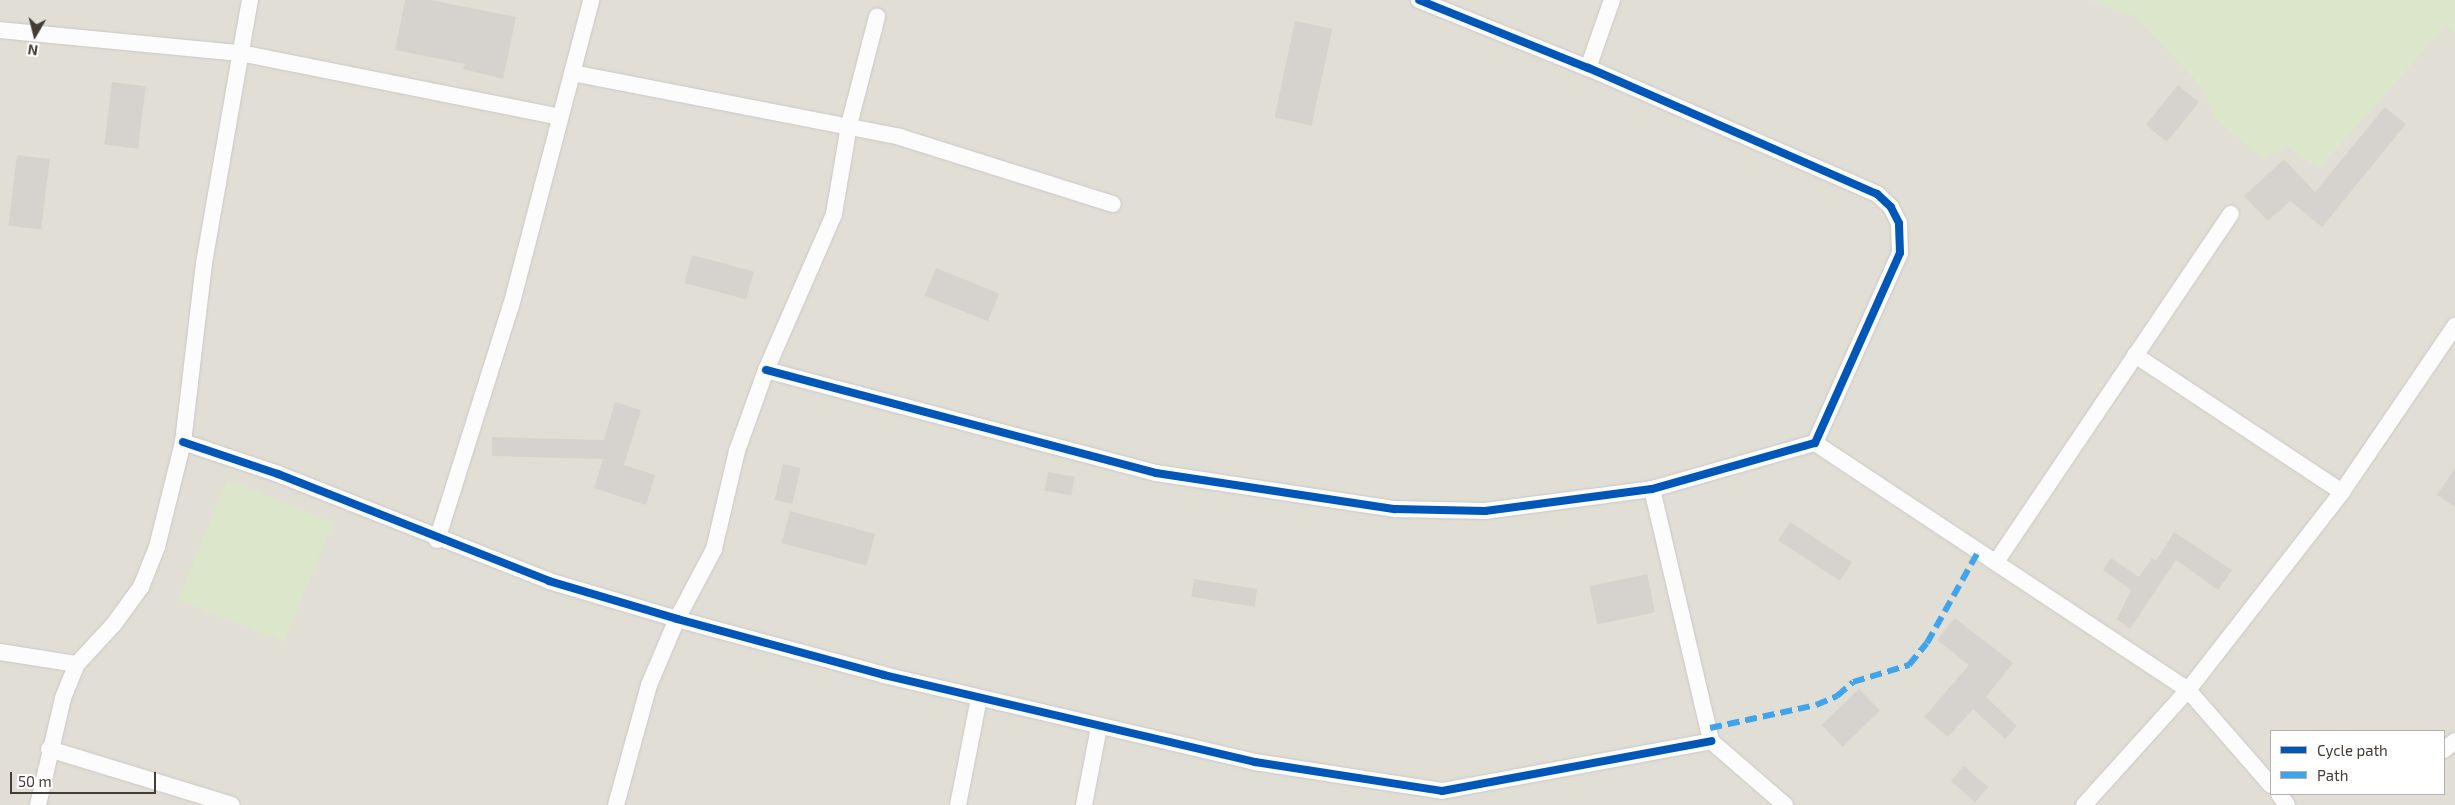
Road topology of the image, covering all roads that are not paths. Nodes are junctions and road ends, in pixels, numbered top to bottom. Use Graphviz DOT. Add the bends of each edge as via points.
graph roads {
  1 [pos="250,0"];
  2 [pos="591,0"];
  3 [pos="1419,0"];
  4 [pos="1612,0"];
  5 [pos="878,17"];
  6 [pos="0,30"];
  7 [pos="240,53"];
  8 [pos="1588,68"];
  9 [pos="572,73"];
  10 [pos="560,117"];
  11 [pos="848,125"];
  12 [pos="1113,204"];
  13 [pos="2231,214"];
  14 [pos="2455,326"];
  15 [pos="2135,355"];
  16 [pos="766,370"];
  17 [pos="183,442"];
  18 [pos="1815,443"];
  19 [pos="1652,489"];
  20 [pos="2342,492"];
  21 [pos="437,540"];
  22 [pos="1996,562"];
  23 [pos="676,619"];
  24 [pos="0,652"];
  25 [pos="76,664"];
  26 [pos="2188,690"];
  27 [pos="979,698"];
  28 [pos="1098,727"];
  29 [pos="1711,741"];
  30 [pos="2455,741"];
  31 [pos="49,749"];
  32 [pos="2445,749"];
  33 [pos="2270,784"];
  34 [pos="38,805"];
  35 [pos="232,805"];
  36 [pos="616,805"];
  37 [pos="958,805"];
  38 [pos="1084,805"];
  39 [pos="1785,805"];
  40 [pos="2084,805"];
  1 -- 7 [label="street"];
  2 -- 9 [label="street"];
  3 -- 8 [label="street"];
  4 -- 8 [label="street"];
  5 -- 11 [label="street"];
  6 -- 7 [label="street"];
  7 -- 10 [label="street"];
  7 -- 17 [label="street" via="204,264"];
  8 -- 18 [label="street" via="1877,194 1890,207 1899,223 1900,253"];
  9 -- 10 [label="street"];
  9 -- 11 [label="street"];
  10 -- 21 [label="street" via="479,418"];
  11 -- 12 [label="street" via="983,161"];
  11 -- 16 [label="street" via="834,214"];
  13 -- 15 [label="street"];
  14 -- 20 [label="street"];
  15 -- 20 [label="street"];
  15 -- 22 [label="street"];
  16 -- 19 [label="street" via="1156,473 1395,508 1485,511"];
  16 -- 23 [label="street" via="737,452 714,548"];
  17 -- 21 [label="street" via="278,474"];
  17 -- 25 [label="street" via="157,547 141,587"];
  18 -- 19 [label="street"];
  18 -- 22 [label="street"];
  19 -- 29 [label="street"];
  20 -- 26 [label="street"];
  21 -- 23 [label="street" via="549,580"];
  22 -- 26 [label="street"];
  23 -- 27 [label="street"];
  23 -- 36 [label="street" via="649,686"];
  24 -- 25 [label="street"];
  25 -- 31 [label="street"];
  26 -- 33 [label="street"];
  26 -- 40 [label="street"];
  27 -- 28 [label="street"];
  27 -- 37 [label="street"];
  28 -- 29 [label="street" via="1255,762 1442,791"];
  28 -- 38 [label="street"];
  29 -- 39 [label="street"];
  30 -- 32 [label="street"];
  31 -- 34 [label="street"];
  31 -- 35 [label="street"];
}
